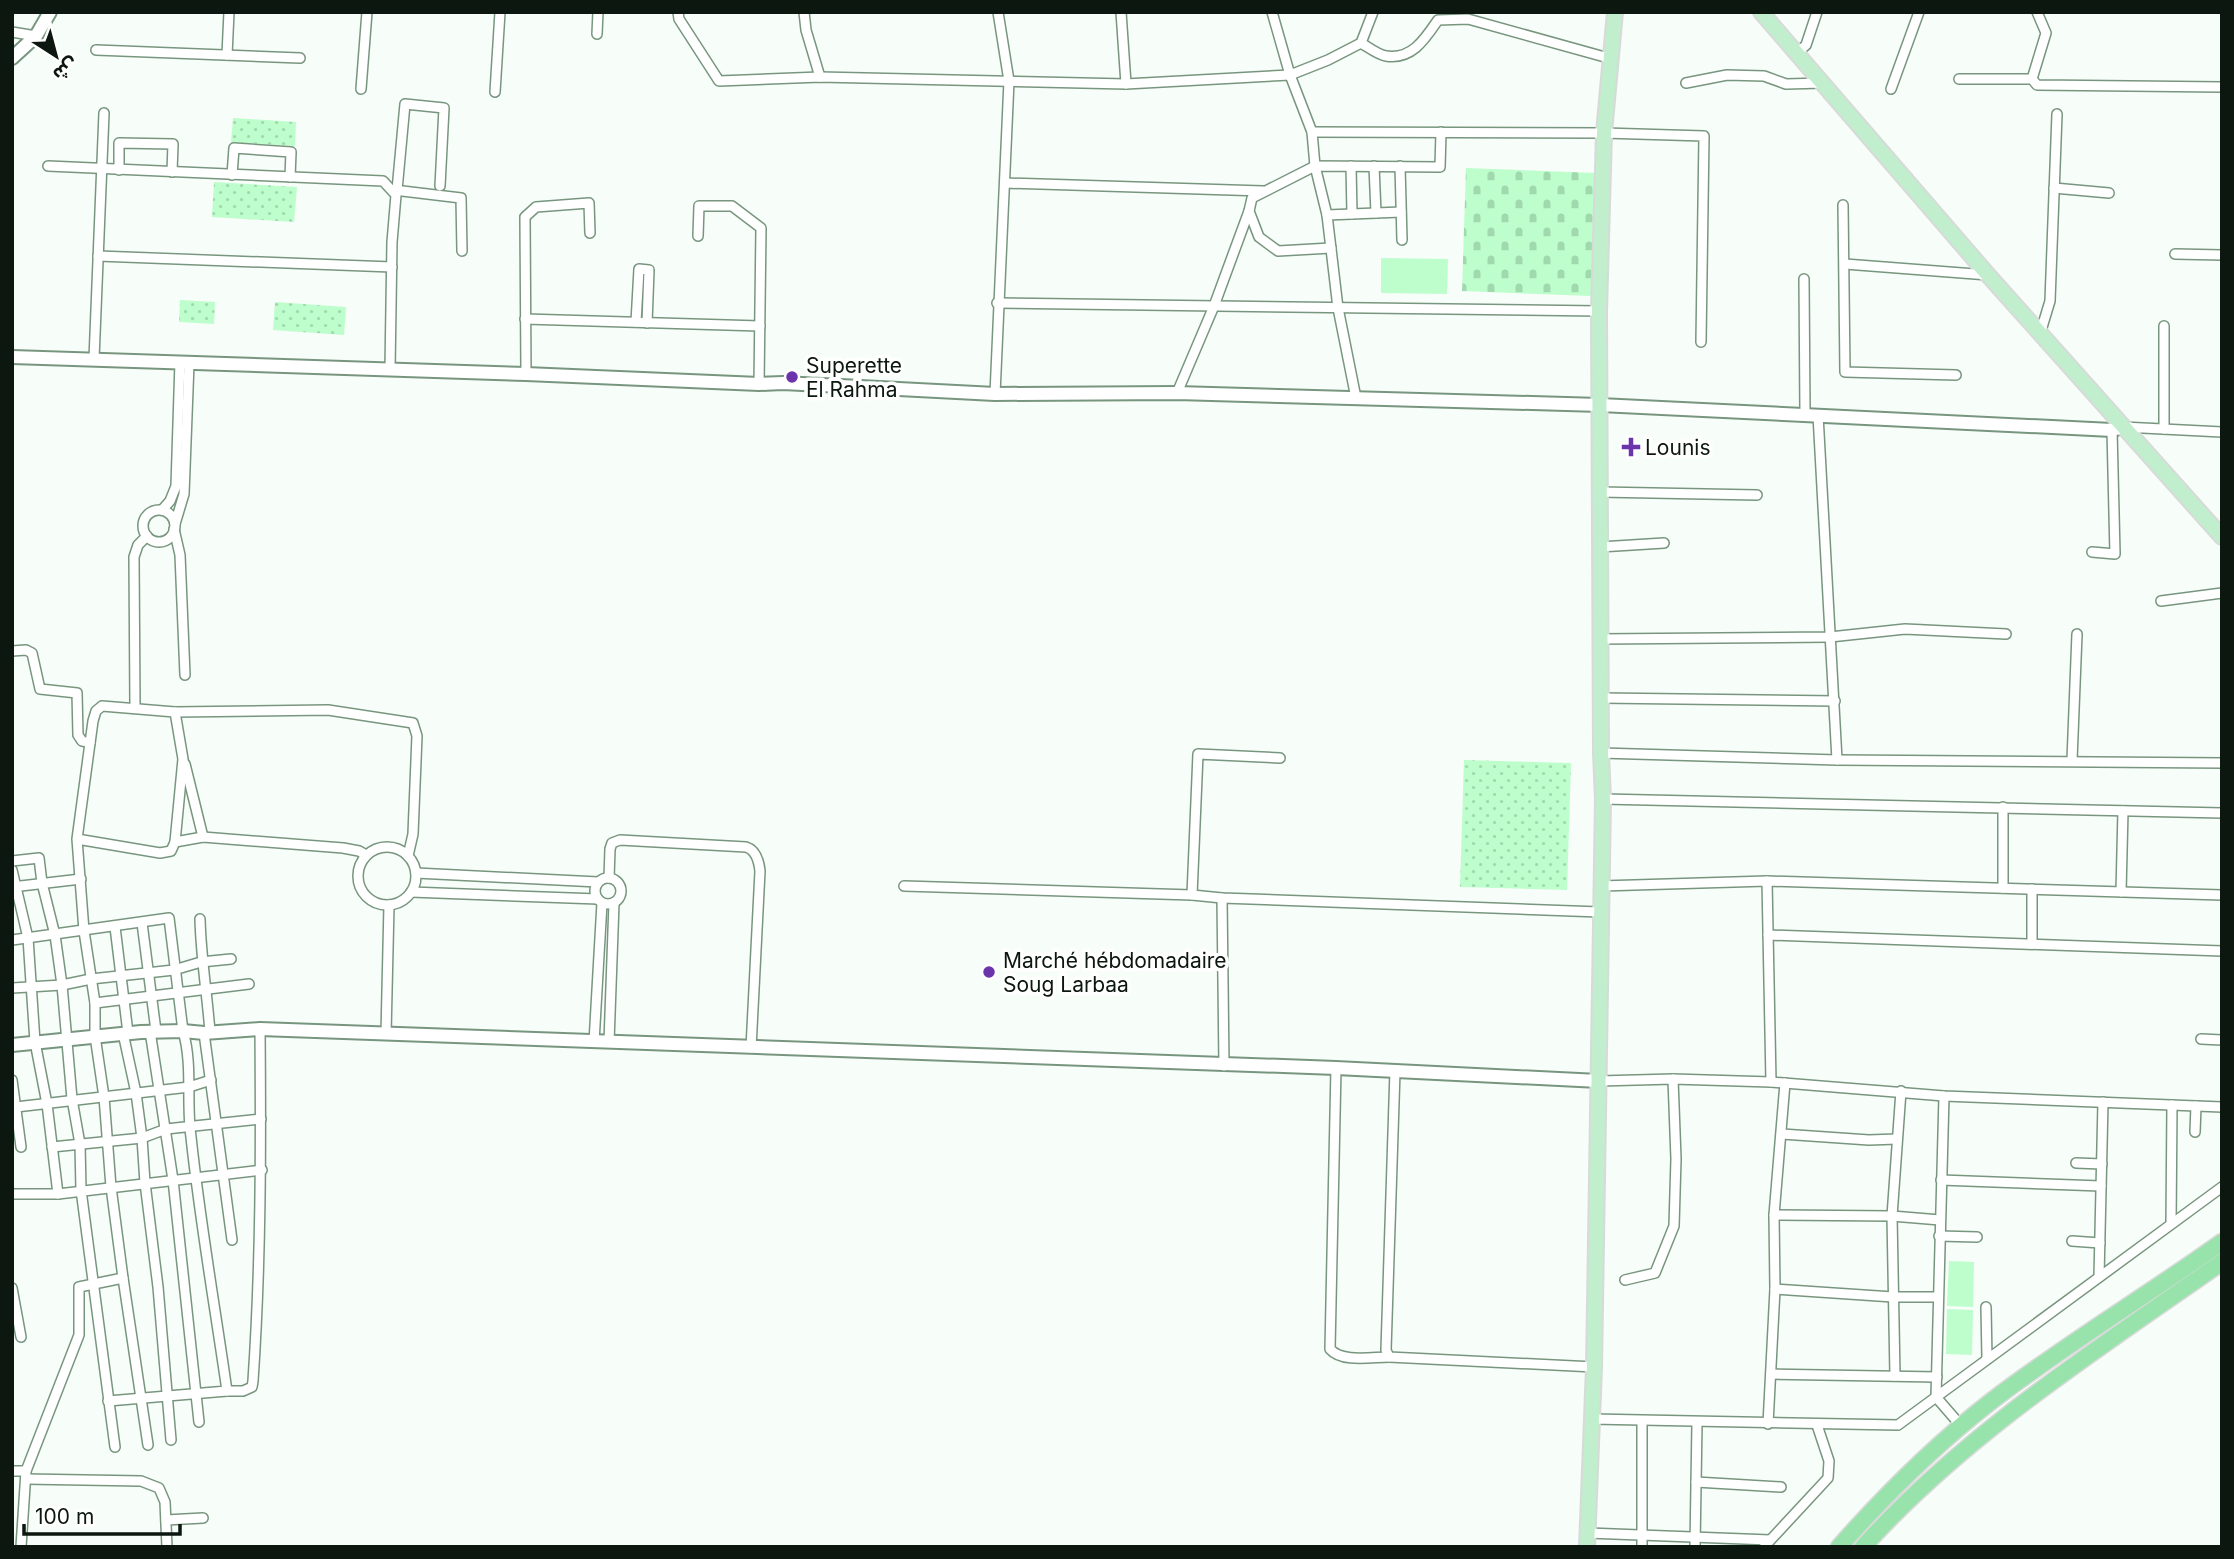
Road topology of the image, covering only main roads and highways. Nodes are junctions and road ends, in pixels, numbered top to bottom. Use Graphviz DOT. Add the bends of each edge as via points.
graph roads {
  1 [pos="1615,12"];
  2 [pos="1761,12"];
  3 [pos="2222,537"];
  4 [pos="2222,1242"];
  5 [pos="2222,1262"];
  6 [pos="1587,1540"];
  7 [pos="1839,1547"];
  8 [pos="1863,1547"];
  1 -- 6 [label="main road" via="1604,133 1600,311 1603,799"];
  2 -- 3 [label="main road" via="2118,428"];
  4 -- 7 [label="highway" via="1988,1404 1914,1468"];
  5 -- 8 [label="highway" via="2003,1418 1927,1483"];
}
